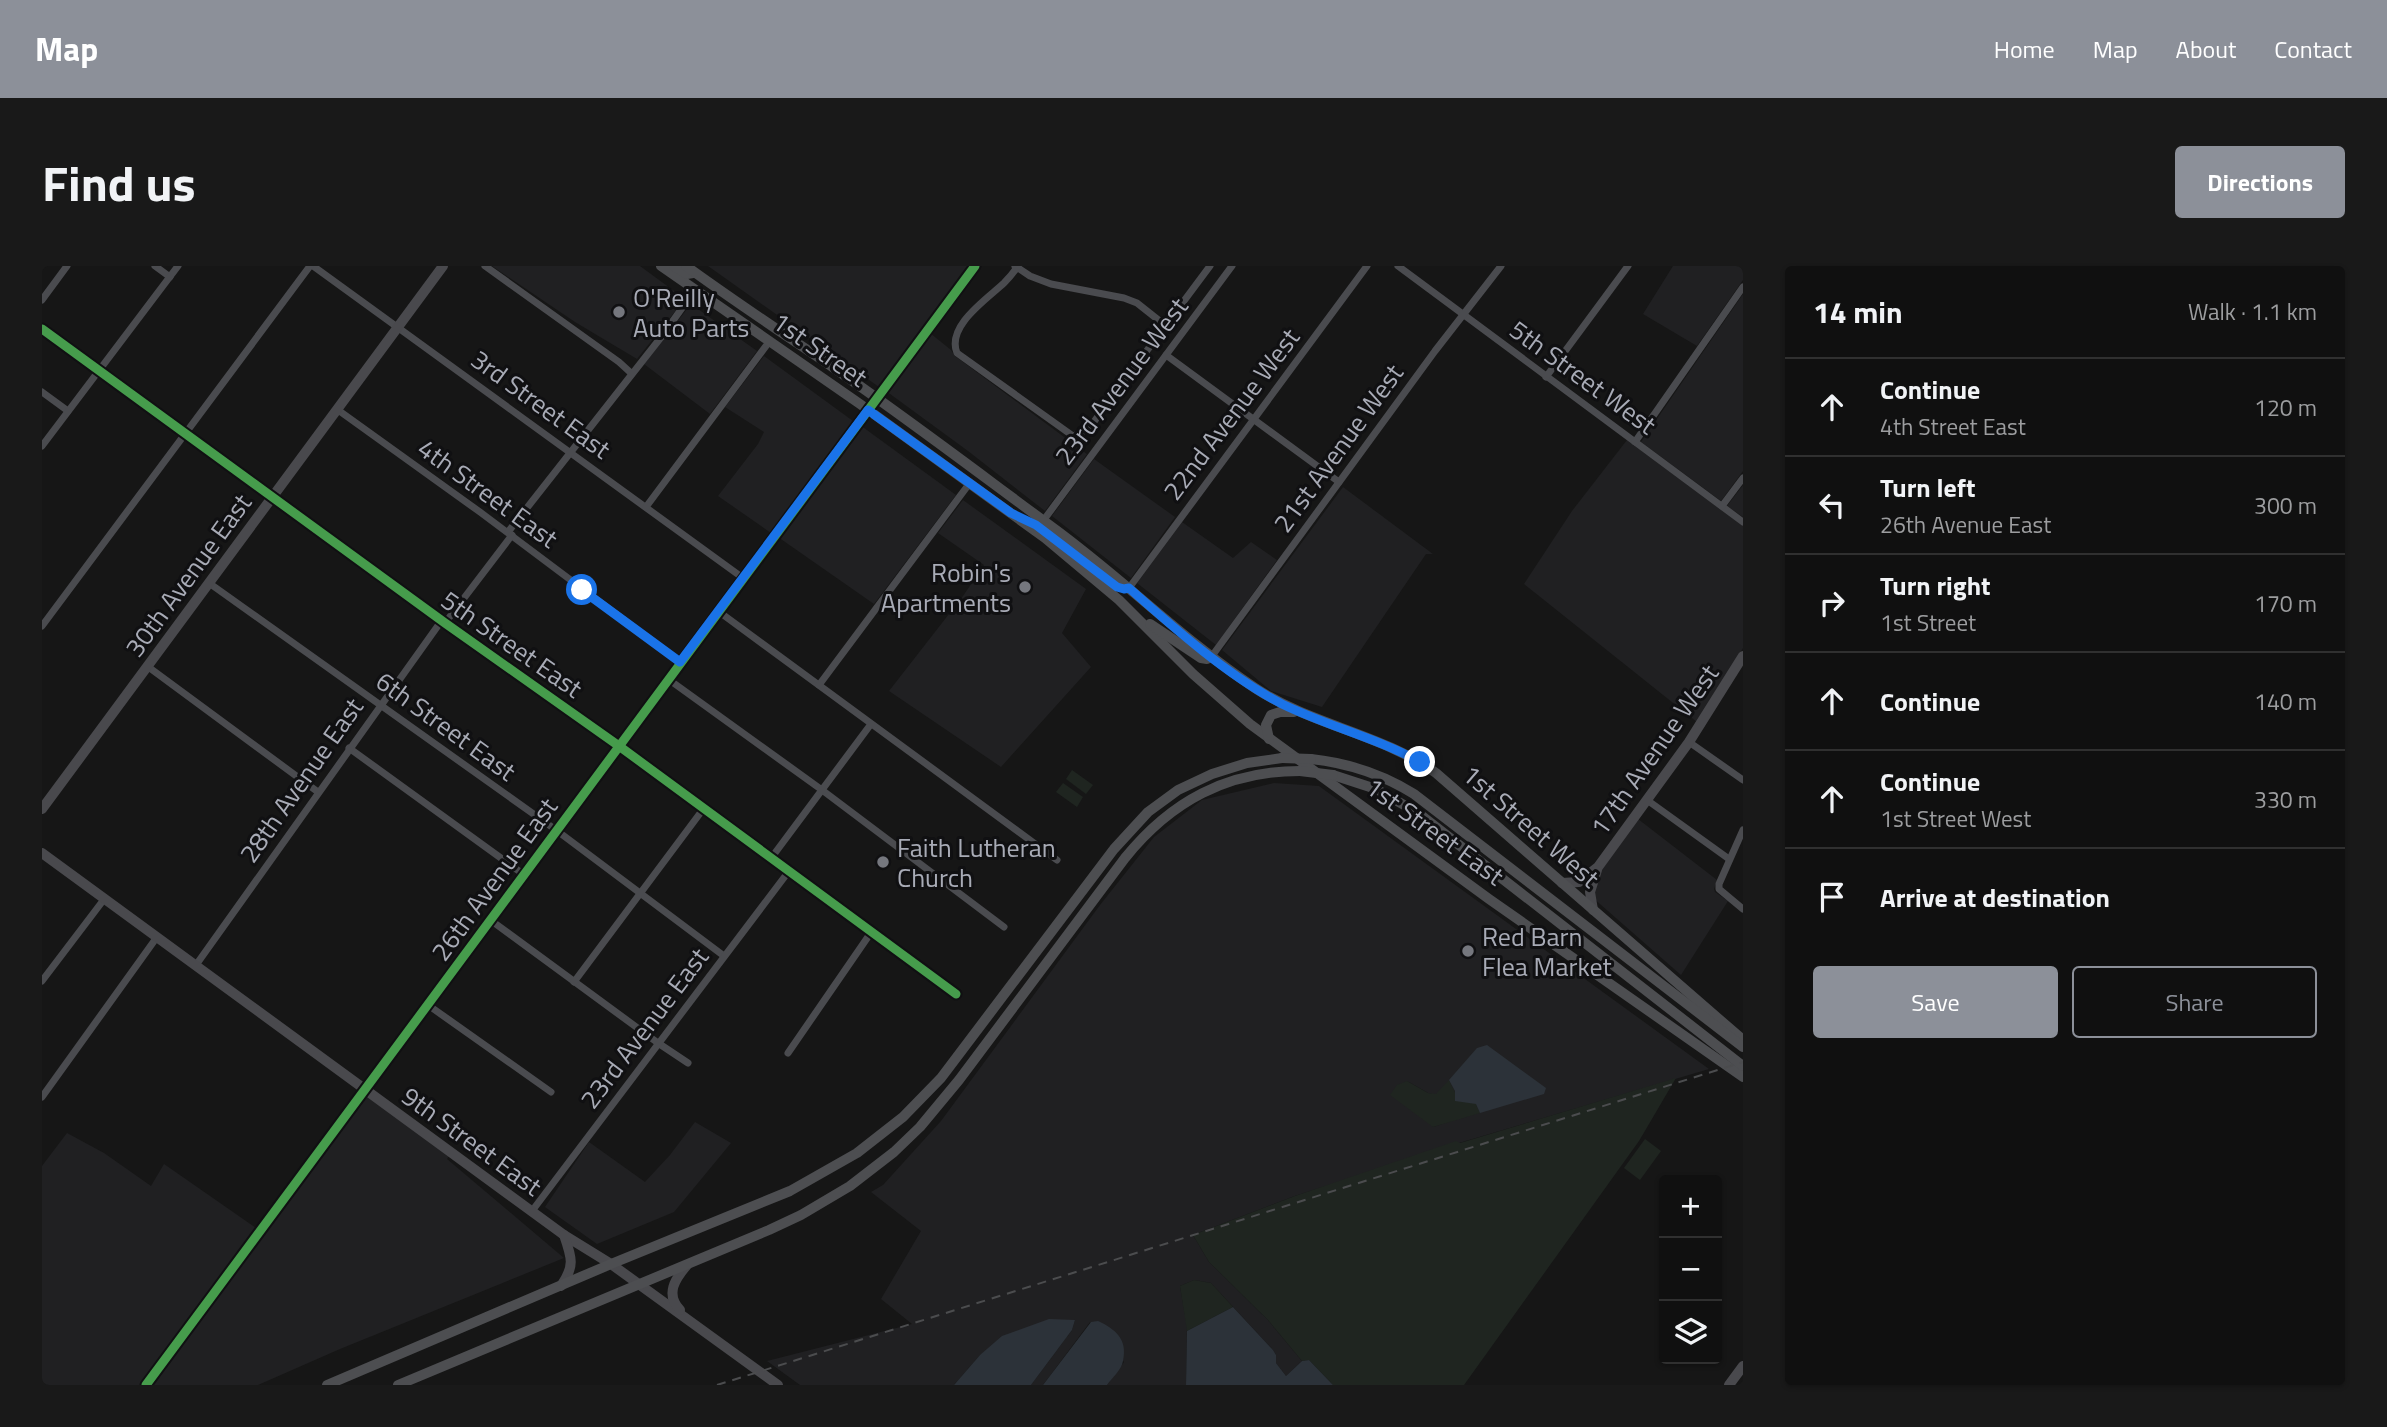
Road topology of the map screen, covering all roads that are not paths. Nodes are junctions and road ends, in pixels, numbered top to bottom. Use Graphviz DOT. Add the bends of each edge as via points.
graph roads {
  1 [pos="67,266"];
  2 [pos="155,266"];
  3 [pos="178,266"];
  4 [pos="311,266"];
  5 [pos="443,266"];
  6 [pos="485,266"];
  7 [pos="661,266"];
  8 [pos="674,266"];
  9 [pos="975,266"];
  10 [pos="1210,266"];
  11 [pos="1233,266"];
  12 [pos="1367,266"];
  13 [pos="1398,266"];
  14 [pos="1501,266"];
  15 [pos="1628,266"];
  16 [pos="1016,267"];
  17 [pos="690,269"];
  18 [pos="170,277"];
  19 [pos="1743,287"];
  20 [pos="695,290"];
  21 [pos="42,300"];
  22 [pos="1464,315"];
  23 [pos="1166,326"];
  24 [pos="398,327"];
  25 [pos="42,330"];
  26 [pos="776,330"];
  27 [pos="769,342"];
  28 [pos="1166,355"];
  29 [pos="99,371"];
  30 [pos="631,373"];
  31 [pos="1546,377"];
  32 [pos="42,392"];
  33 [pos="876,398"];
  34 [pos="338,410"];
  35 [pos="868,410"];
  36 [pos="68,411"];
  37 [pos="1254,420"];
  38 [pos="185,433"];
  39 [pos="1635,442"];
  40 [pos="42,446"];
  41 [pos="571,452"];
  42 [pos="1743,478"];
  43 [pos="1339,482"];
  44 [pos="969,484"];
  45 [pos="272,497"];
  46 [pos="1722,506"];
  47 [pos="646,507"];
  48 [pos="1011,513"];
  49 [pos="1043,521"];
  50 [pos="1743,522"];
  51 [pos="510,534"];
  52 [pos="743,578"];
  53 [pos="209,583"];
  54 [pos="1129,588"];
  55 [pos="1119,600"];
  56 [pos="718,611"];
  57 [pos="1136,616"];
  58 [pos="444,622"];
  59 [pos="42,626"];
  60 [pos="1212,656"];
  61 [pos="1743,656"];
  62 [pos="680,662"];
  63 [pos="147,666"];
  64 [pos="668,679"];
  65 [pos="819,685"];
  66 [pos="381,705"];
  67 [pos="1300,712"];
  68 [pos="871,724"];
  69 [pos="1269,738"];
  70 [pos="1689,742"];
  71 [pos="620,746"];
  72 [pos="349,748"];
  73 [pos="1743,780"];
  74 [pos="822,790"];
  75 [pos="318,793"];
  76 [pos="1647,800"];
  77 [pos="704,808"];
  78 [pos="42,809"];
  79 [pos="556,830"];
  80 [pos="1743,830"];
  81 [pos="42,853"];
  82 [pos="772,857"];
  83 [pos="1729,859"];
  84 [pos="1057,860"];
  85 [pos="1598,867"];
  86 [pos="789,871"];
  87 [pos="523,874"];
  88 [pos="1563,883"];
  89 [pos="640,894"];
  90 [pos="105,898"];
  91 [pos="1743,909"];
  92 [pos="1593,910"];
  93 [pos="489,919"];
  94 [pos="1004,927"];
  95 [pos="872,931"];
  96 [pos="157,937"];
  97 [pos="724,956"];
  98 [pos="196,965"];
  99 [pos="42,981"];
  100 [pos="575,982"];
  101 [pos="956,994"];
  102 [pos="428,1005"];
  103 [pos="1743,1040"];
  104 [pos="658,1043"];
  105 [pos="1743,1046"];
  106 [pos="788,1054"];
  107 [pos="688,1063"];
  108 [pos="1743,1066"];
  109 [pos="1743,1077"];
  110 [pos="364,1088"];
  111 [pos="551,1092"];
  112 [pos="42,1097"];
  113 [pos="532,1211"];
  114 [pos="564,1235"];
  115 [pos="611,1265"];
  116 [pos="687,1265"];
  117 [pos="636,1284"];
  118 [pos="560,1288"];
  119 [pos="690,1321"];
  120 [pos="1743,1366"];
  121 [pos="1736,1381"];
  122 [pos="146,1385"];
  123 [pos="327,1385"];
  124 [pos="398,1385"];
  125 [pos="778,1385"];
  1 -- 21 [label="street"];
  2 -- 18 [label="street"];
  3 -- 18 [label="street"];
  4 -- 24 [label="street, 3rd Street East"];
  4 -- 38 [label="street"];
  5 -- 24 [label="street, 30th Avenue East"];
  6 -- 30 [label="street"];
  7 -- 20 [label="main road, 1st Street"];
  8 -- 17 [label="main road, 1st Street" via="687,274"];
  9 -- 33 [label="street, 26th Avenue East"];
  10 -- 23 [label="street"];
  11 -- 28 [label="street, 23rd Avenue West"];
  12 -- 37 [label="street, 22nd Avenue West"];
  13 -- 22 [label="street, 5th Street West"];
  14 -- 22 [label="street, 21st Avenue West"];
  15 -- 31 [label="street"];
  16 -- 23 [label="street" via="1051,284 1137,303"];
  16 -- 23 [label="street" via="966,318 954,349 1073,436 1093,423"];
  17 -- 26 [label="main road, 1st Street"];
  18 -- 29 [label="street"];
  19 -- 39 [label="street"];
  20 -- 26 [label="main road" via="703,288 757,324"];
  20 -- 27 [label="main road, 1st Street"];
  20 -- 30 [label="street, 28th Avenue East"];
  22 -- 31 [label="street, 5th Street West"];
  22 -- 43 [label="street, 21st Avenue West"];
  24 -- 34 [label="street, 30th Avenue East"];
  24 -- 41 [label="street, 3rd Street East"];
  25 -- 29 [label="street, 5th Street East"];
  26 -- 33 [label="main road, 1st Street"];
  27 -- 35 [label="main road, 1st Street"];
  27 -- 47 [label="street"];
  28 -- 37 [label="street"];
  28 -- 49 [label="street, 23rd Avenue West"];
  29 -- 36 [label="street"];
  29 -- 38 [label="street, 5th Street East"];
  30 -- 41 [label="street, 28th Avenue East"];
  31 -- 39 [label="street, 5th Street West"];
  32 -- 36 [label="street"];
  33 -- 35 [label="street, 26th Avenue East"];
  33 -- 49 [label="main road, 1st Street"];
  34 -- 45 [label="street, 30th Avenue East"];
  34 -- 51 [label="street, 4th Street East"];
  35 -- 44 [label="main road, 1st Street"];
  35 -- 52 [label="street, 26th Avenue East"];
  36 -- 40 [label="street"];
  37 -- 43 [label="street"];
  37 -- 54 [label="street, 22nd Avenue West"];
  38 -- 45 [label="street, 5th Street East"];
  38 -- 59 [label="street"];
  39 -- 46 [label="street, 5th Street West"];
  41 -- 47 [label="street, 3rd Street East"];
  41 -- 51 [label="street, 28th Avenue East"];
  42 -- 46 [label="street"];
  43 -- 60 [label="street, 21st Avenue West"];
  44 -- 48 [label="main road, 1st Street"];
  44 -- 65 [label="street"];
  45 -- 53 [label="street, 30th Avenue East"];
  45 -- 58 [label="street, 5th Street East"];
  46 -- 50 [label="street, 5th Street West"];
  47 -- 52 [label="street, 3rd Street East"];
  48 -- 54 [label="main road" via="1036,525 1117,587"];
  48 -- 55 [label="main road, 1st Street"];
  49 -- 54 [label="main road, 1st Street"];
  51 -- 58 [label="street, 28th Avenue East"];
  51 -- 62 [label="street, 4th Street East"];
  52 -- 56 [label="street, 26th Avenue East"];
  53 -- 63 [label="street, 30th Avenue East"];
  53 -- 66 [label="street, 6th Street East"];
  54 -- 57 [label="main road" via="1127,601"];
  54 -- 60 [label="main road, 1st Street West"];
  55 -- 57 [label="main road, 1st Street East"];
  56 -- 62 [label="street, 26th Avenue East"];
  56 -- 65 [label="street"];
  57 -- 60 [label="main road" via="1198,656"];
  57 -- 69 [label="main road, 1st Street East" via="1203,684"];
  58 -- 66 [label="street, 28th Avenue East"];
  58 -- 71 [label="street, 5th Street East"];
  60 -- 67 [label="main road, 1st Street West" via="1262,692"];
  61 -- 70 [label="street, 17th Avenue West"];
  62 -- 64 [label="street, 26th Avenue East"];
  63 -- 75 [label="street"];
  63 -- 78 [label="street, 30th Avenue East"];
  64 -- 71 [label="street, 26th Avenue East"];
  64 -- 74 [label="street"];
  65 -- 68 [label="street"];
  66 -- 72 [label="street, 28th Avenue East"];
  66 -- 79 [label="street, 6th Street East"];
  67 -- 69 [label="main road" via="1271,715 1266,725"];
  67 -- 88 [label="main road, 1st Street West" via="1426,766"];
  68 -- 74 [label="street"];
  68 -- 84 [label="street"];
  69 -- 109 [label="main road, 1st Street East"];
  70 -- 73 [label="street"];
  70 -- 76 [label="street, 17th Avenue West"];
  71 -- 77 [label="street, 5th Street East"];
  71 -- 79 [label="street, 26th Avenue East"];
  72 -- 75 [label="street, 28th Avenue East"];
  72 -- 87 [label="street"];
  74 -- 82 [label="street"];
  74 -- 94 [label="street"];
  75 -- 98 [label="street, 28th Avenue East"];
  76 -- 83 [label="street"];
  76 -- 85 [label="street, 17th Avenue West"];
  77 -- 82 [label="street, 5th Street East"];
  77 -- 89 [label="street"];
  79 -- 87 [label="street, 26th Avenue East"];
  79 -- 89 [label="street, 6th Street East"];
  80 -- 83 [label="street"];
  81 -- 90 [label="street, 9th Street East"];
  82 -- 86 [label="street, 5th Street East"];
  83 -- 91 [label="street" via="1719,889"];
  85 -- 88 [label="street, 17th Avenue West" via="1579,882"];
  85 -- 92 [label="street, 17th Avenue West" via="1590,892"];
  86 -- 95 [label="street, 5th Street East"];
  86 -- 97 [label="street, 23rd Avenue East"];
  87 -- 93 [label="street, 26th Avenue East"];
  88 -- 92 [label="main road, 1st Street West"];
  89 -- 97 [label="street, 6th Street East"];
  89 -- 100 [label="street"];
  90 -- 96 [label="street, 9th Street East"];
  90 -- 99 [label="street"];
  92 -- 103 [label="main road, 1st Street West"];
  93 -- 100 [label="street"];
  93 -- 102 [label="street, 26th Avenue East"];
  95 -- 101 [label="street, 5th Street East"];
  95 -- 106 [label="street"];
  96 -- 98 [label="street, 9th Street East"];
  96 -- 112 [label="street"];
  97 -- 104 [label="street, 23rd Avenue East"];
  98 -- 110 [label="street, 9th Street East"];
  100 -- 104 [label="street"];
  102 -- 110 [label="street, 26th Avenue East"];
  102 -- 111 [label="street"];
  104 -- 107 [label="street"];
  104 -- 113 [label="street, 23rd Avenue East"];
  105 -- 115 [label="main road, 1st Street West, bridge" via="1414,794 1346,764 1282,758 1235,766 1168,797 1139,821 953,1065 871,1143 790,1191"];
  108 -- 116 [label="main road, 1st Street West, bridge" via="1418,813 1376,789 1333,775 1268,773 1199,794 1149,830 943,1101 894,1152 811,1210"];
  110 -- 113 [label="street, 9th Street East"];
  110 -- 122 [label="street, 26th Avenue East"];
  113 -- 114 [label="street, 9th Street East"];
  114 -- 115 [label="street, 9th Street East"];
  114 -- 118 [label="street" via="572,1267"];
  115 -- 117 [label="street, 9th Street East"];
  115 -- 118 [label="main road, 1st Street West"];
  116 -- 117 [label="main road, 1st Street West"];
  116 -- 119 [label="street" via="672,1293 675,1305"];
  117 -- 119 [label="street, 9th Street East"];
  117 -- 124 [label="main road, 1st Street West"];
  118 -- 123 [label="main road, 1st Street West"];
  119 -- 125 [label="street, 9th Street East"];
  120 -- 121 [label="street"];
}
